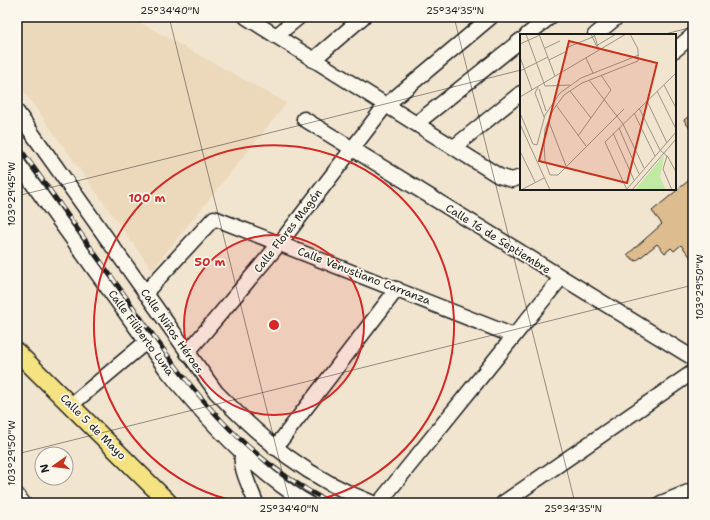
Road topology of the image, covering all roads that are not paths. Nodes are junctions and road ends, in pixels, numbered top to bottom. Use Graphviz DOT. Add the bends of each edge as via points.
graph roads {
  1 [pos="246,17"];
  2 [pos="299,17"];
  3 [pos="363,17"];
  4 [pos="491,17"];
  5 [pos="550,17"];
  6 [pos="617,17"];
  7 [pos="528,34"];
  8 [pos="596,34"];
  9 [pos="693,35"];
  10 [pos="276,36"];
  11 [pos="520,41"];
  12 [pos="676,49"];
  13 [pos="313,60"];
  14 [pos="520,94"];
  15 [pos="385,106"];
  16 [pos="17,112"];
  17 [pos="304,119"];
  18 [pos="417,123"];
  19 [pos="351,147"];
  20 [pos="454,147"];
  21 [pos="17,162"];
  22 [pos="516,179"];
  23 [pos="280,243"];
  24 [pos="561,278"];
  25 [pos="397,289"];
  26 [pos="145,293"];
  27 [pos="514,336"];
  28 [pos="146,342"];
  29 [pos="17,352"];
  30 [pos="187,353"];
  31 [pos="693,358"];
  32 [pos="693,372"];
  33 [pos="71,405"];
  34 [pos="275,448"];
  35 [pos="243,452"];
  36 [pos="693,490"];
  37 [pos="17,495"];
  38 [pos="23,503"];
  39 [pos="169,503"];
  40 [pos="256,503"];
  41 [pos="308,503"];
  42 [pos="373,503"];
  43 [pos="379,503"];
  44 [pos="502,503"];
  45 [pos="661,503"];
  1 -- 10 [label="street"];
  2 -- 10 [label="street"];
  3 -- 13 [label="street"];
  4 -- 15 [label="street, Calle Flores Magón"];
  5 -- 7 [label="street"];
  6 -- 8 [label="street"];
  9 -- 12 [label="street"];
  10 -- 13 [label="street"];
  11 -- 18 [label="street"];
  13 -- 15 [label="street"];
  14 -- 20 [label="street"];
  15 -- 18 [label="street"];
  15 -- 19 [label="street, Calle Flores Magón"];
  16 -- 26 [label="street, Calle Niños Héroes"];
  17 -- 19 [label="street, Calle 16 de Septiembre"];
  18 -- 20 [label="street"];
  19 -- 23 [label="street, Calle Flores Magón"];
  19 -- 24 [label="street, Calle 16 de Septiembre"];
  20 -- 22 [label="street" via="499,176"];
  21 -- 28 [label="street, Calle Filiberto Luna"];
  23 -- 25 [label="street, Calle Venustiano Carranza"];
  23 -- 26 [label="street, Calle Venustiano Carranza" via="214,218"];
  23 -- 30 [label="street, Calle Flores Magón"];
  24 -- 27 [label="street"];
  24 -- 31 [label="street, Calle 16 de Septiembre"];
  25 -- 27 [label="street, Calle Venustiano Carranza"];
  25 -- 34 [label="street"];
  26 -- 30 [label="street, Calle Niños Héroes"];
  27 -- 43 [label="street"];
  28 -- 33 [label="street"];
  28 -- 35 [label="street, Calle Filiberto Luna" via="190,400"];
  29 -- 33 [label="main road, Calle 5 de Mayo"];
  30 -- 34 [label="street, Calle Niños Héroes" via="216,392"];
  32 -- 44 [label="street"];
  33 -- 39 [label="main road, Calle 5 de Mayo"];
  34 -- 42 [label="street, Calle Niños Héroes" via="308,473 342,491"];
  35 -- 40 [label="street" via="240,457 241,464"];
  35 -- 41 [label="street, Calle Filiberto Luna"];
  36 -- 45 [label="street"];
  37 -- 38 [label="street"];
}
